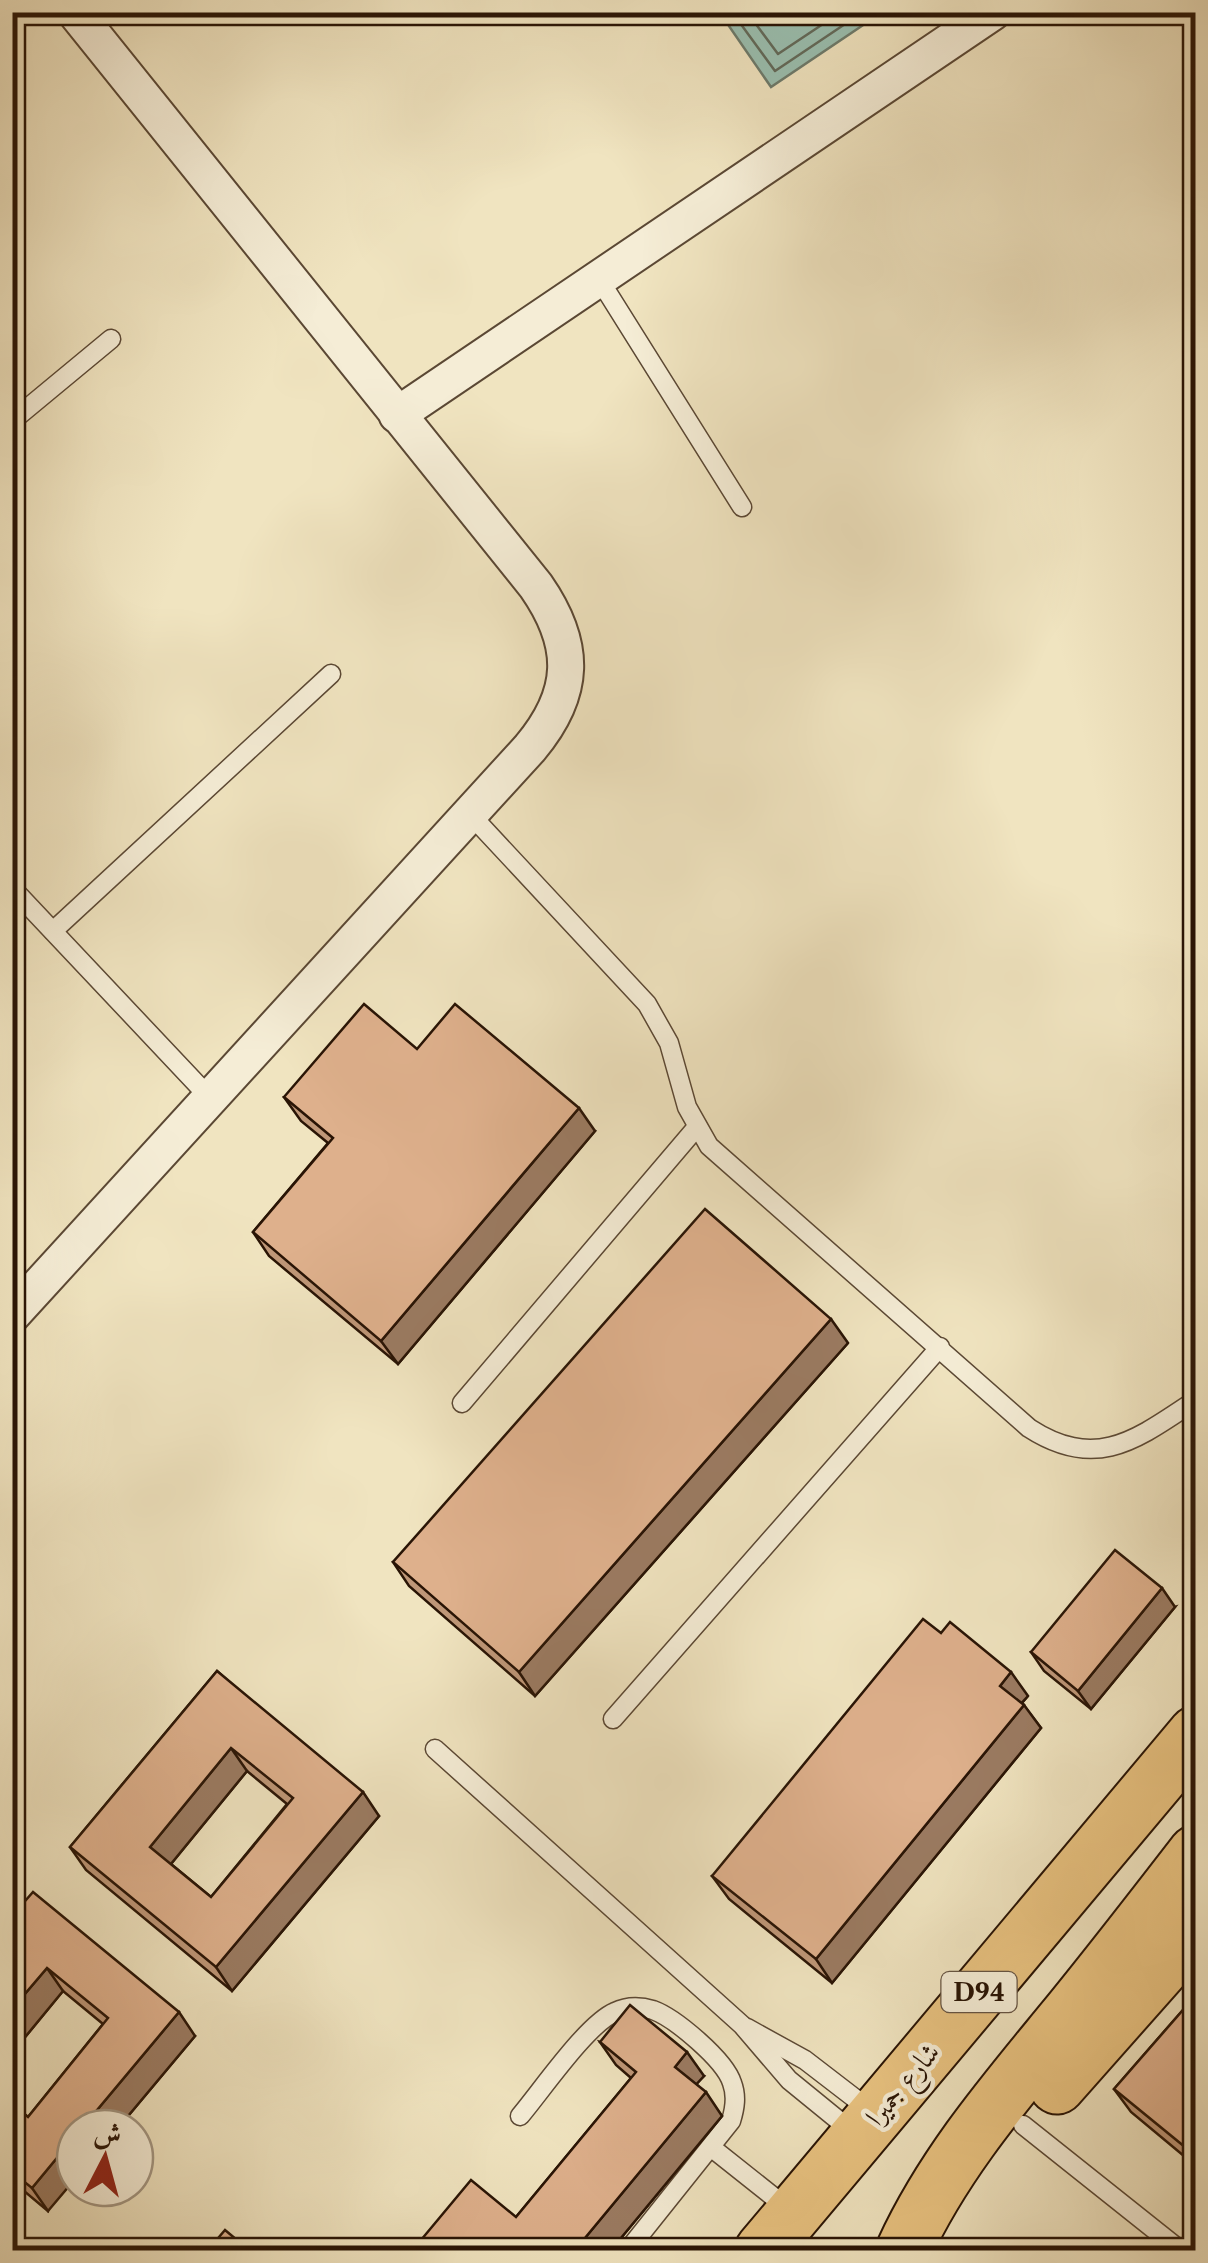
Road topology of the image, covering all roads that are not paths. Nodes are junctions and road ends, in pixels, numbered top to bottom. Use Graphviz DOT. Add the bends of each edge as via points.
graph roads {
  1 [pos="75,12"];
  2 [pos="992,12"];
  3 [pos="599,279"];
  4 [pos="111,339"];
  5 [pos="397,416"];
  6 [pos="12,421"];
  7 [pos="742,507"];
  8 [pos="332,674"];
  9 [pos="470,814"];
  10 [pos="12,888"];
  11 [pos="53,931"];
  12 [pos="210,1098"];
  13 [pos="696,1128"];
  14 [pos="12,1315"];
  15 [pos="940,1346"];
  16 [pos="1196,1400"];
  17 [pos="462,1403"];
  18 [pos="613,1719"];
  19 [pos="1196,1734"];
  20 [pos="434,1749"];
  21 [pos="1196,1853"];
  22 [pos="1196,1929"];
  23 [pos="742,2025"];
  24 [pos="520,2116"];
  25 [pos="1023,2125"];
  26 [pos="867,2126"];
  27 [pos="712,2148"];
  28 [pos="778,2232"];
  29 [pos="628,2250"];
  30 [pos="904,2250"];
  31 [pos="914,2250"];
  32 [pos="1180,2250"];
  1 -- 5 [label="street"];
  2 -- 3 [label="street"];
  3 -- 5 [label="street"];
  3 -- 7 [label="lane"];
  4 -- 6 [label="lane"];
  5 -- 9 [label="street" via="536,586 564,639 567,669 549,725"];
  8 -- 11 [label="lane"];
  9 -- 12 [label="street"];
  9 -- 13 [label="lane" via="646,1004 669,1043"];
  10 -- 11 [label="lane"];
  11 -- 12 [label="lane"];
  12 -- 14 [label="street"];
  13 -- 15 [label="lane"];
  13 -- 17 [label="lane"];
  15 -- 16 [label="lane" via="1029,1428 1075,1449 1125,1444"];
  15 -- 18 [label="lane"];
  19 -- 26 [label="main road, شارع جميرا / D94"];
  20 -- 23 [label="lane"];
  21 -- 30 [label="main road" via="972,2134"];
  22 -- 25 [label="main road"];
  23 -- 26 [label="lane" via="805,2060"];
  23 -- 26 [label="lane" via="789,2080"];
  24 -- 27 [label="lane" via="605,2016 648,2008 727,2070 734,2108"];
  25 -- 31 [label="main road"];
  25 -- 32 [label="lane"];
  26 -- 28 [label="main road, شارع جميرا / D94"];
  27 -- 28 [label="lane"];
  27 -- 29 [label="lane"];
}
